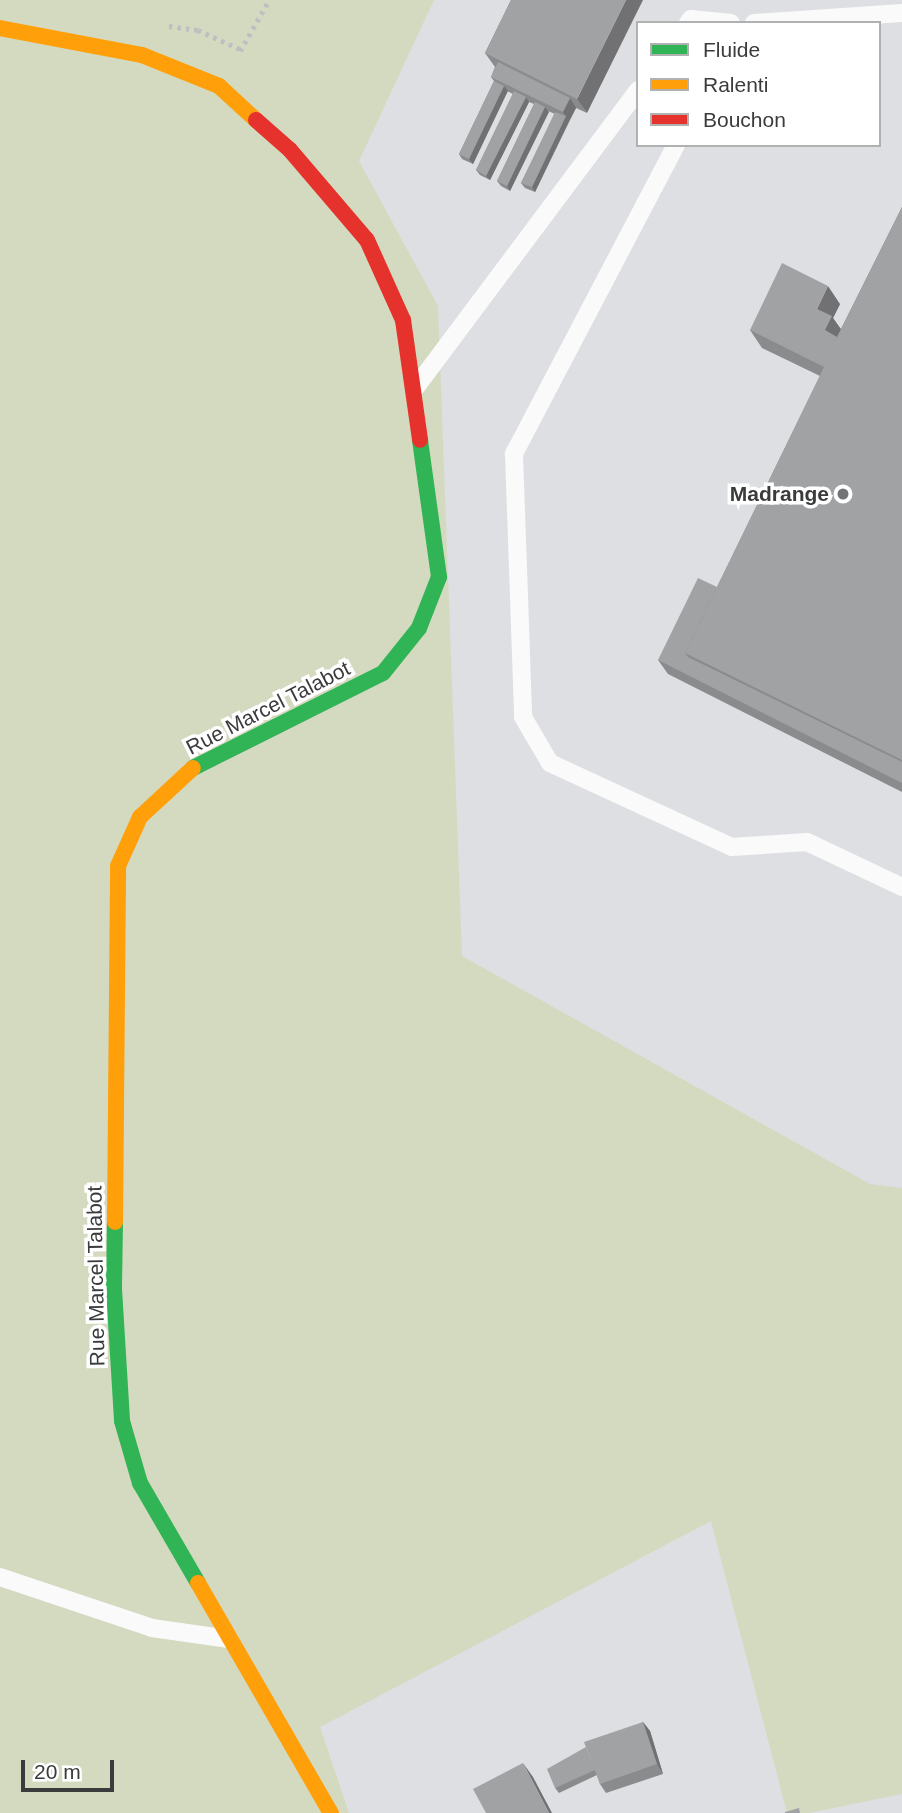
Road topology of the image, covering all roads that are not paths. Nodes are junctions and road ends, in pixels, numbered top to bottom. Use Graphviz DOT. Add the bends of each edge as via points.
graph roads {
  1 [pos="902,13"];
  2 [pos="690,21"];
  3 [pos="711,21"];
  4 [pos="784,21"];
  5 [pos="4,30"];
  6 [pos="636,93"];
  7 [pos="675,147"];
  8 [pos="413,391"];
  9 [pos="902,887"];
  10 [pos="0,1577"];
  11 [pos="230,1639"];
  12 [pos="331,1813"];
  1 -- 4 [label="lane"];
  2 -- 3 [label="lane"];
  5 -- 8 [label="street, Rue Marcel Talabot" via="142,55 219,86 290,150 367,240 403,320"];
  6 -- 8 [label="lane"];
  7 -- 9 [label="lane" via="514,454 523,718 550,762 732,847 807,842"];
  8 -- 11 [label="street, Rue Marcel Talabot" via="439,577 419,628 383,673 191,769 140,817 118,866 114,1289 122,1421 140,1483"];
  10 -- 11 [label="lane" via="152,1628"];
  11 -- 12 [label="street, Rue Marcel Talabot"];
}
